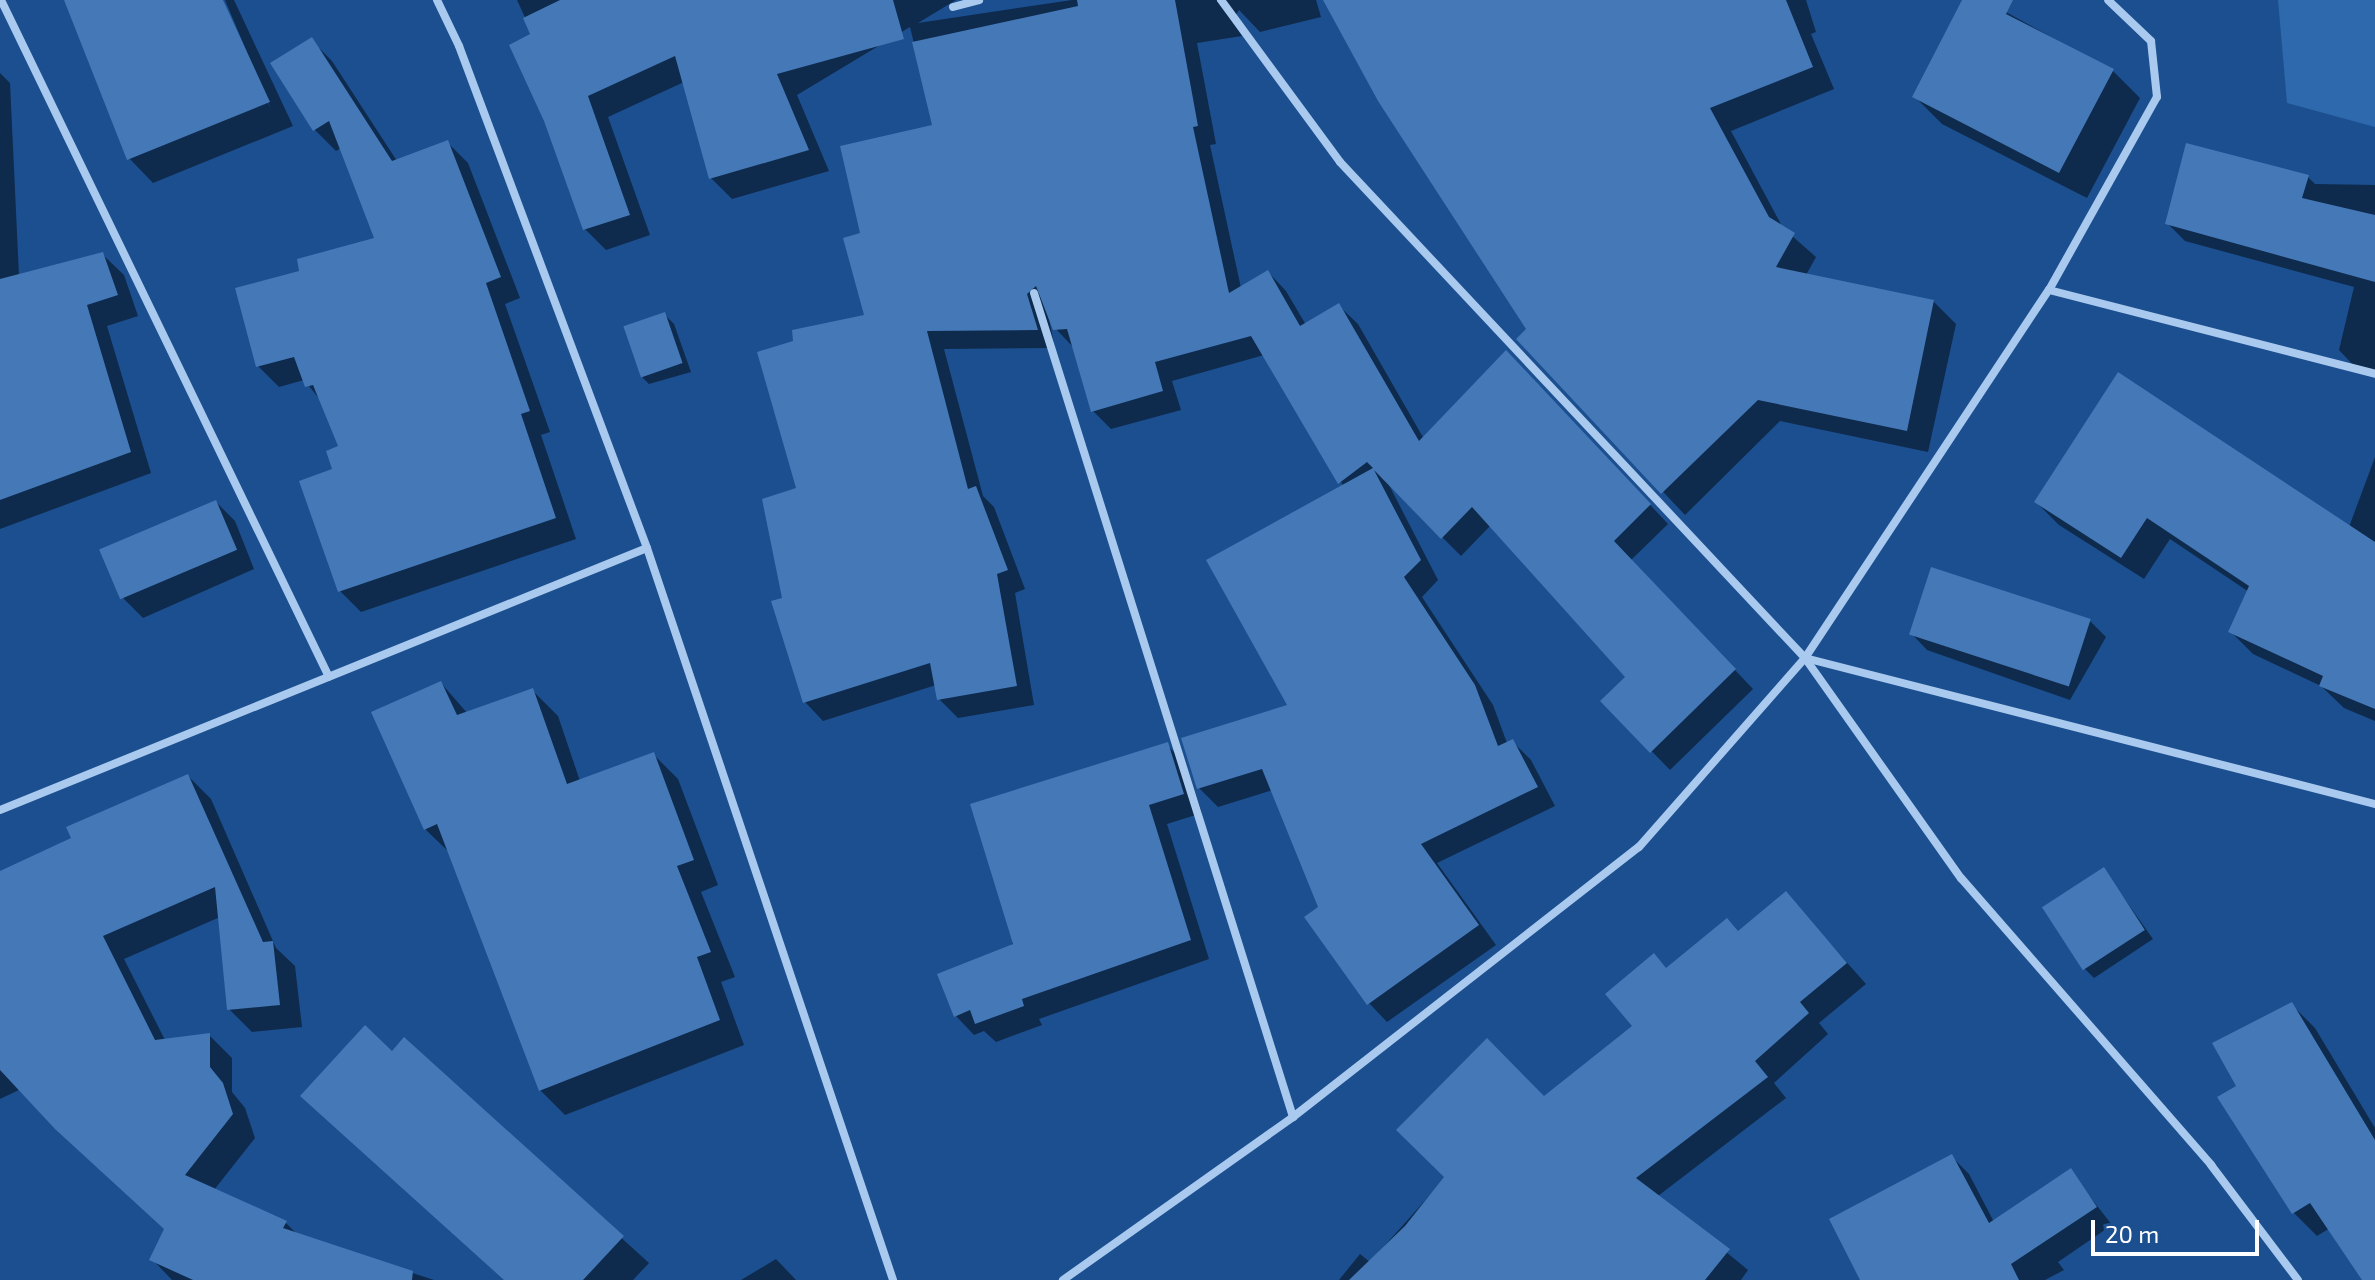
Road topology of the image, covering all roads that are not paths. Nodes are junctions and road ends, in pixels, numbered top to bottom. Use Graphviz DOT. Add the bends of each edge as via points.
graph roads {
  1 [pos="1,0"];
  2 [pos="437,0"];
  3 [pos="979,0"];
  4 [pos="1221,0"];
  5 [pos="2108,0"];
  6 [pos="953,7"];
  7 [pos="2049,290"];
  8 [pos="1034,293"];
  9 [pos="2375,374"];
  10 [pos="647,548"];
  11 [pos="1805,658"];
  12 [pos="329,677"];
  13 [pos="2375,804"];
  14 [pos="0,810"];
  15 [pos="1293,1117"];
  16 [pos="893,1280"];
  17 [pos="1063,1280"];
  18 [pos="2298,1280"];
  1 -- 12 [label="street"];
  2 -- 10 [label="street" via="459,46"];
  3 -- 6 [label="street"];
  4 -- 11 [label="street" via="1340,162"];
  5 -- 7 [label="street" via="2151,41 2157,97"];
  7 -- 9 [label="street"];
  7 -- 11 [label="street"];
  8 -- 15 [label="street"];
  10 -- 12 [label="street"];
  10 -- 16 [label="street"];
  11 -- 13 [label="street"];
  11 -- 15 [label="street" via="1639,847"];
  11 -- 18 [label="street" via="1961,878 2211,1165"];
  12 -- 14 [label="street"];
  15 -- 17 [label="street"];
}
